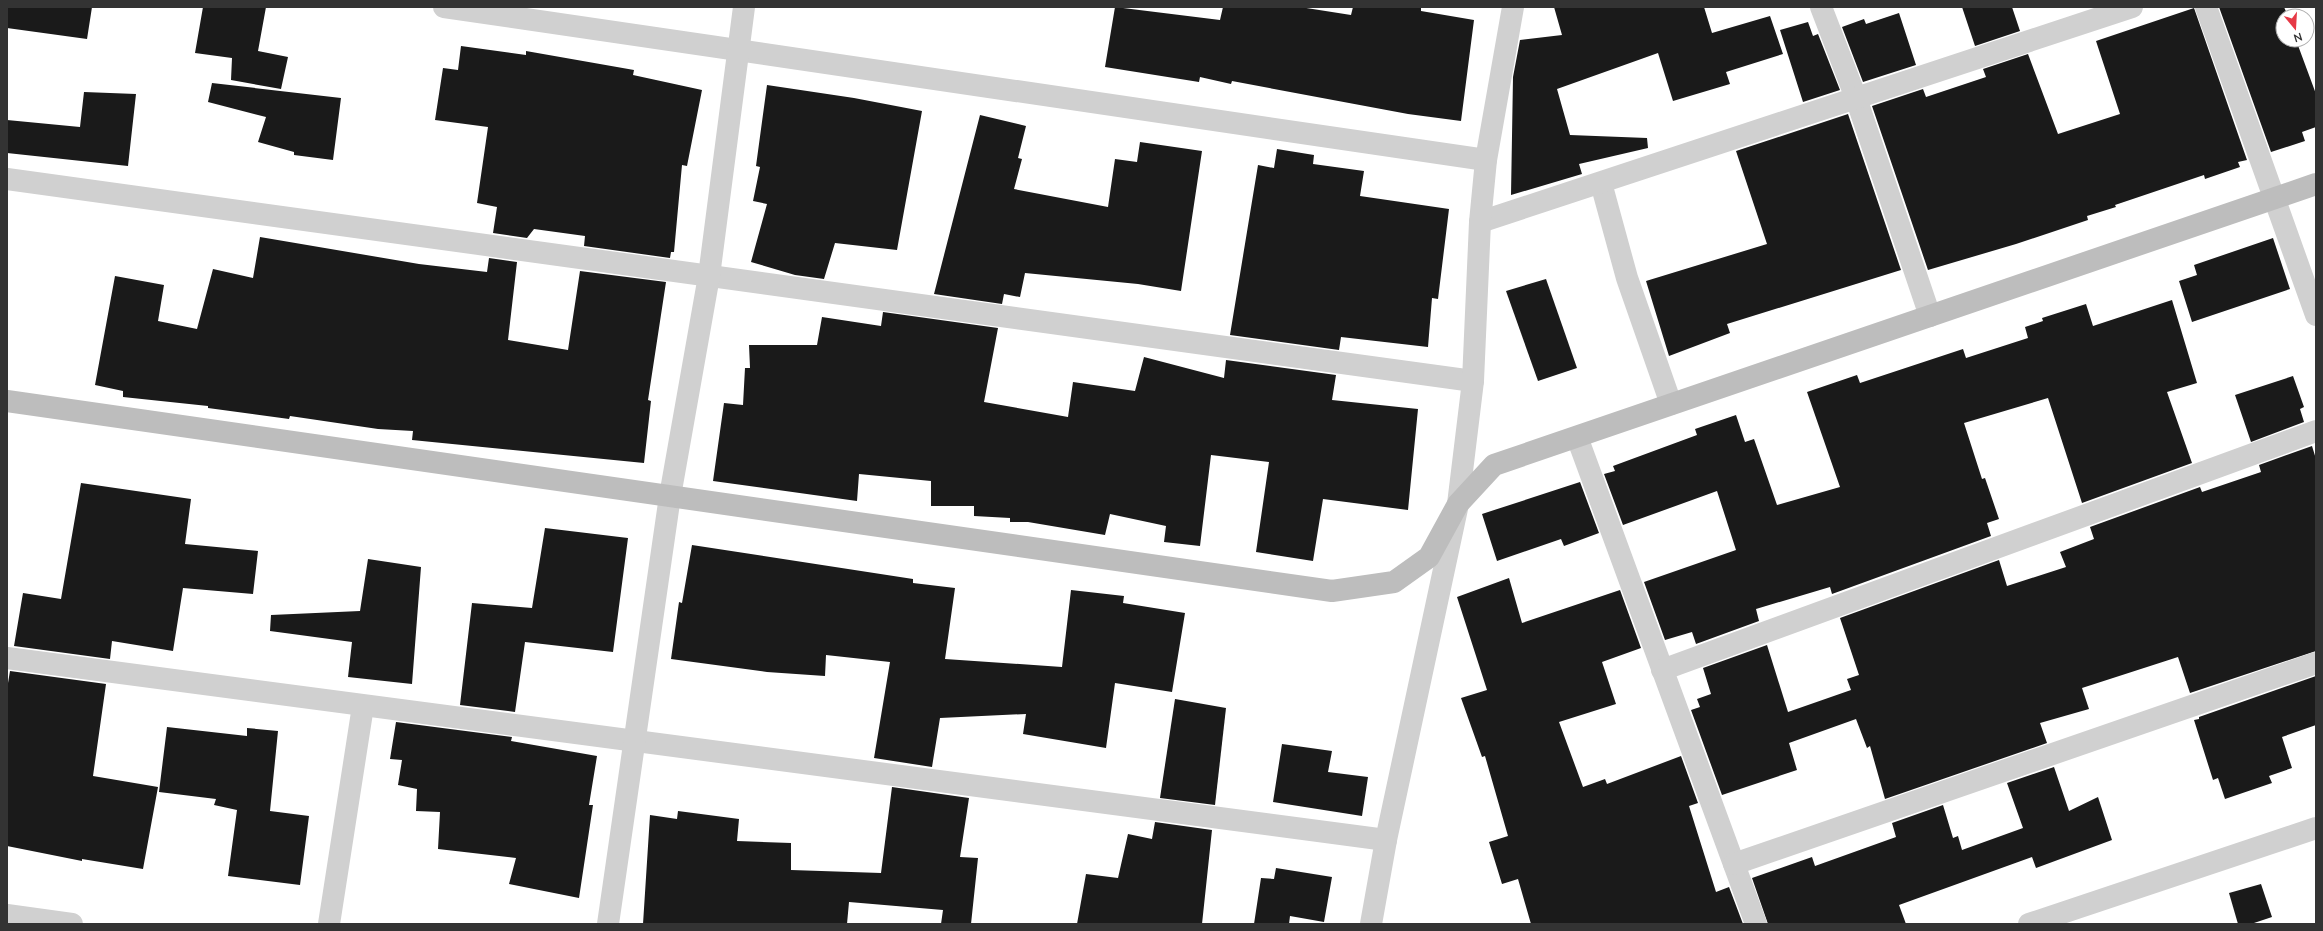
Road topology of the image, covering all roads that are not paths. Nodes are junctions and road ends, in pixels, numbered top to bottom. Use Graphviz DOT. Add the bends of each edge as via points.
graph roads {
  1 [pos="444,7"];
  2 [pos="744,7"];
  3 [pos="1513,7"];
  4 [pos="1821,7"];
  5 [pos="2132,7"];
  6 [pos="2206,7"];
  7 [pos="498,11"];
  8 [pos="738,51"];
  9 [pos="1856,98"];
  10 [pos="1486,160"];
  11 [pos="7,179"];
  12 [pos="1601,182"];
  13 [pos="2316,184"];
  14 [pos="2274,199"];
  15 [pos="1480,222"];
  16 [pos="709,276"];
  17 [pos="2316,315"];
  18 [pos="1930,316"];
  19 [pos="1473,381"];
  20 [pos="7,401"];
  21 [pos="1671,404"];
  22 [pos="2316,431"];
  23 [pos="1577,437"];
  24 [pos="670,496"];
  25 [pos="1458,504"];
  26 [pos="7,658"];
  27 [pos="2316,663"];
  28 [pos="1662,670"];
  29 [pos="363,706"];
  30 [pos="634,741"];
  31 [pos="2316,828"];
  32 [pos="1386,840"];
  33 [pos="1734,864"];
  34 [pos="7,915"];
  35 [pos="72,924"];
  36 [pos="328,924"];
  37 [pos="608,924"];
  38 [pos="1371,924"];
  39 [pos="1756,924"];
  40 [pos="2029,924"];
  1 -- 7 [label="street"];
  2 -- 8 [label="street"];
  3 -- 10 [label="street"];
  4 -- 9 [label="street"];
  5 -- 9 [label="street"];
  6 -- 14 [label="street"];
  7 -- 8 [label="street"];
  8 -- 10 [label="street"];
  8 -- 16 [label="street"];
  9 -- 12 [label="street"];
  9 -- 18 [label="street"];
  10 -- 15 [label="street"];
  11 -- 16 [label="street"];
  12 -- 15 [label="street"];
  12 -- 21 [label="street" via="1627,278"];
  13 -- 14 [label="street"];
  14 -- 17 [label="street"];
  14 -- 18 [label="street"];
  15 -- 19 [label="street"];
  16 -- 19 [label="street"];
  16 -- 24 [label="street"];
  18 -- 21 [label="street"];
  19 -- 25 [label="street"];
  20 -- 24 [label="street"];
  21 -- 23 [label="street"];
  22 -- 28 [label="street"];
  23 -- 25 [label="street" via="1494,465"];
  23 -- 28 [label="street"];
  24 -- 25 [label="street" via="1332,591 1394,582 1428,556"];
  24 -- 30 [label="street"];
  25 -- 32 [label="street"];
  26 -- 29 [label="street"];
  27 -- 33 [label="street"];
  28 -- 33 [label="street"];
  29 -- 30 [label="street"];
  29 -- 36 [label="street"];
  30 -- 32 [label="street"];
  30 -- 37 [label="street"];
  31 -- 40 [label="street"];
  32 -- 38 [label="street"];
  33 -- 39 [label="street"];
  34 -- 35 [label="street"];
}
